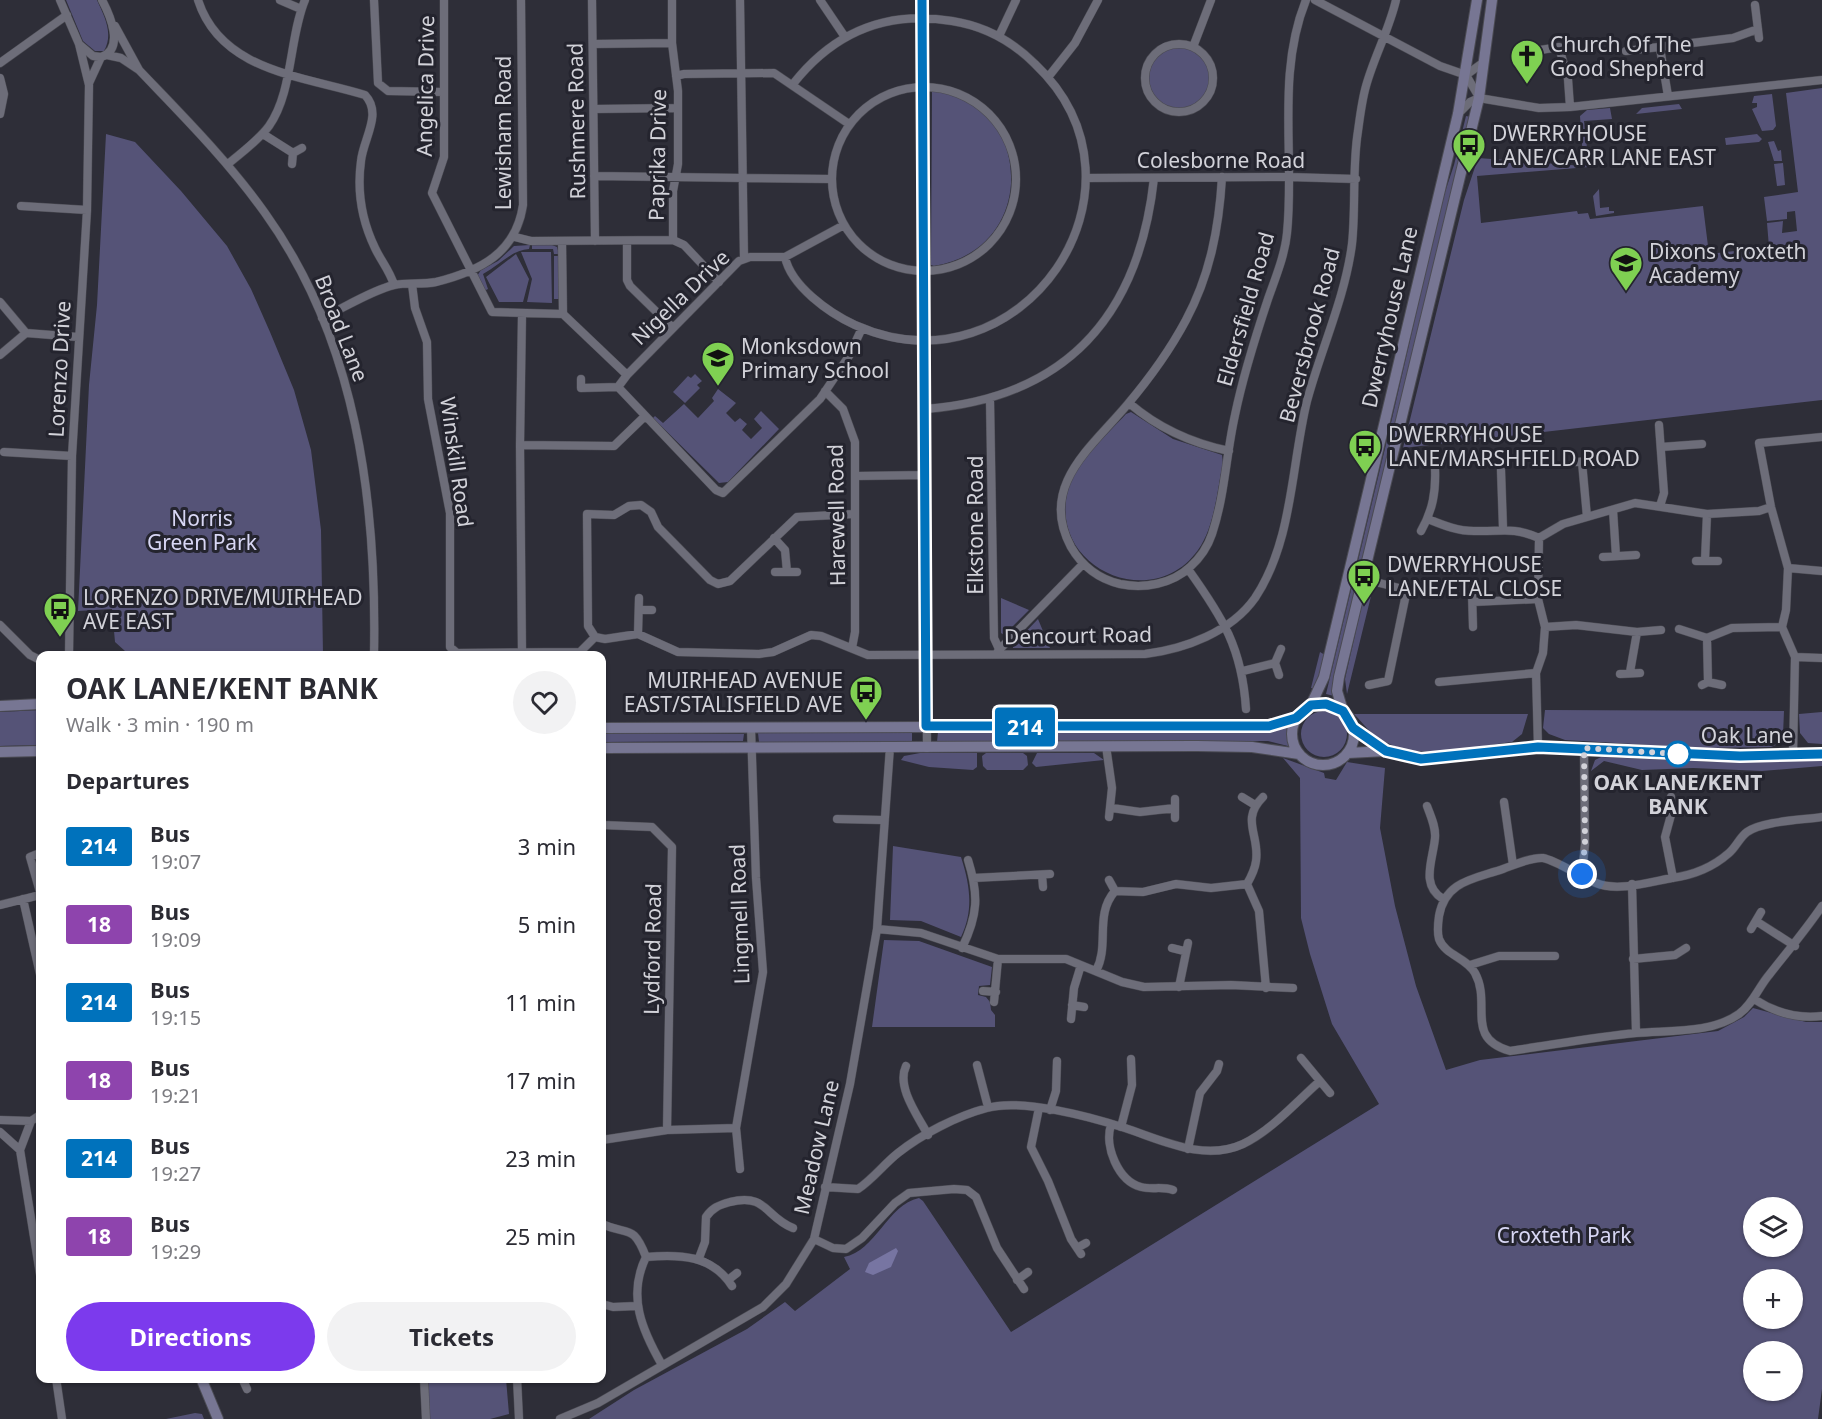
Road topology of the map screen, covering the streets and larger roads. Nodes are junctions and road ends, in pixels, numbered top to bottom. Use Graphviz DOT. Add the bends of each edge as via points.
graph roads {
  1 [pos="60,0"];
  2 [pos="102,0"];
  3 [pos="198,0"];
  4 [pos="280,0"];
  5 [pos="305,0"];
  6 [pos="374,0"];
  7 [pos="444,0"];
  8 [pos="521,0"];
  9 [pos="592,0"];
  10 [pos="672,0"];
  11 [pos="740,0"];
  12 [pos="820,0"];
  13 [pos="922,0"];
  14 [pos="1016,0"];
  15 [pos="1098,0"];
  16 [pos="1211,0"];
  17 [pos="1306,0"];
  18 [pos="1315,0"];
  19 [pos="1396,0"];
  20 [pos="1477,0"];
  21 [pos="1492,0"];
  22 [pos="1755,5"];
  23 [pos="301,9"];
  24 [pos="67,15"];
  25 [pos="923,16"];
  26 [pos="113,22"];
  27 [pos="1758,29"];
  28 [pos="999,36"];
  29 [pos="845,37"];
  30 [pos="1385,38"];
  31 [pos="1760,38"];
  32 [pos="672,43"];
  33 [pos="79,44"];
  34 [pos="593,44"];
  35 [pos="1193,47"];
  36 [pos="1660,48"];
  37 [pos="1626,51"];
  38 [pos="1528,52"];
  39 [pos="104,56"];
  40 [pos="1486,61"];
  41 [pos="0,63"];
  42 [pos="140,69"];
  43 [pos="287,74"];
  44 [pos="741,74"];
  45 [pos="1466,75"];
  46 [pos="676,76"];
  47 [pos="1049,76"];
  48 [pos="0,78"];
  49 [pos="1822,80"];
  50 [pos="793,84"];
  51 [pos="88,85"];
  52 [pos="924,88"];
  53 [pos="443,92"];
  54 [pos="1668,96"];
  55 [pos="1479,98"];
  56 [pos="1570,107"];
  57 [pos="677,108"];
  58 [pos="594,109"];
  59 [pos="0,114"];
  60 [pos="1458,114"];
  61 [pos="849,124"];
  62 [pos="263,134"];
  63 [pos="302,148"];
  64 [pos="293,153"];
  65 [pos="228,164"];
  66 [pos="292,164"];
  67 [pos="594,176"];
  68 [pos="1222,177"];
  69 [pos="1289,177"];
  70 [pos="675,178"];
  71 [pos="741,178"];
  72 [pos="1086,178"];
  73 [pos="1154,178"];
  74 [pos="831,179"];
  75 [pos="1356,179"];
  76 [pos="21,206"];
  77 [pos="87,210"];
  78 [pos="844,225"];
  79 [pos="514,237"];
  80 [pos="673,240"];
  81 [pos="562,241"];
  82 [pos="595,241"];
  83 [pos="627,241"];
  84 [pos="785,257"];
  85 [pos="744,259"];
  86 [pos="469,269"];
  87 [pos="924,271"];
  88 [pos="719,282"];
  89 [pos="412,284"];
  90 [pos="394,285"];
  91 [pos="0,302"];
  92 [pos="522,314"];
  93 [pos="562,314"];
  94 [pos="322,318"];
  95 [pos="674,328"];
  96 [pos="862,328"];
  97 [pos="26,333"];
  98 [pos="78,337"];
  99 [pos="924,342"];
  100 [pos="0,356"];
  101 [pos="627,375"];
  102 [pos="581,379"];
  103 [pos="618,389"];
  104 [pos="825,391"];
  105 [pos="990,399"];
  106 [pos="1129,403"];
  107 [pos="925,409"];
  108 [pos="644,417"];
  109 [pos="1659,425"];
  110 [pos="1822,437"];
  111 [pos="1702,444"];
  112 [pos="520,445"];
  113 [pos="1661,447"];
  114 [pos="1229,451"];
  115 [pos="4,452"];
  116 [pos="72,456"];
  117 [pos="1595,461"];
  118 [pos="1435,468"];
  119 [pos="1501,470"];
  120 [pos="926,475"];
  121 [pos="856,476"];
  122 [pos="1660,506"];
  123 [pos="1771,507"];
  124 [pos="1613,510"];
  125 [pos="854,514"];
  126 [pos="1707,514"];
  127 [pos="1587,517"];
  128 [pos="1428,519"];
  129 [pos="1503,528"];
  130 [pos="1421,531"];
  131 [pos="774,538"];
  132 [pos="1539,538"];
  133 [pos="1636,555"];
  134 [pos="1616,556"];
  135 [pos="1603,557"];
  136 [pos="1705,560"];
  137 [pos="1696,561"];
  138 [pos="1718,561"];
  139 [pos="1083,564"];
  140 [pos="1788,568"];
  141 [pos="1188,569"];
  142 [pos="1822,571"];
  143 [pos="775,572"];
  144 [pos="787,572"];
  145 [pos="797,572"];
  146 [pos="1364,579"];
  147 [pos="1472,593"];
  148 [pos="639,598"];
  149 [pos="1538,599"];
  150 [pos="1473,602"];
  151 [pos="639,609"];
  152 [pos="652,610"];
  153 [pos="0,624"];
  154 [pos="1226,624"];
  155 [pos="1473,627"];
  156 [pos="1545,627"];
  157 [pos="1782,627"];
  158 [pos="1679,629"];
  159 [pos="1661,630"];
  160 [pos="1637,632"];
  161 [pos="638,634"];
  162 [pos="595,637"];
  163 [pos="1707,638"];
  164 [pos="852,648"];
  165 [pos="1281,649"];
  166 [pos="69,651"];
  167 [pos="374,651"];
  168 [pos="456,651"];
  169 [pos="522,651"];
  170 [pos="581,651"];
  171 [pos="998,651"];
  172 [pos="925,654"];
  173 [pos="1796,657"];
  174 [pos="36,658"];
  175 [pos="1822,658"];
  176 [pos="1275,663"];
  177 [pos="1243,671"];
  178 [pos="1630,672"];
  179 [pos="1536,673"];
  180 [pos="1620,674"];
  181 [pos="1640,674"];
  182 [pos="1279,675"];
  183 [pos="1439,682"];
  184 [pos="1369,685"];
  185 [pos="1722,685"];
  186 [pos="36,704"];
  187 [pos="1311,705"];
  188 [pos="0,706"];
  189 [pos="1246,709"];
  190 [pos="1343,711"];
  191 [pos="1296,718"];
  192 [pos="926,726"];
  193 [pos="606,728"];
  194 [pos="751,728"];
  195 [pos="1353,728"];
  196 [pos="1106,746"];
  197 [pos="752,747"];
  198 [pos="890,747"];
  199 [pos="1538,747"];
  200 [pos="606,748"];
  201 [pos="927,748"];
  202 [pos="1584,748"];
  203 [pos="36,751"];
  204 [pos="1386,751"];
  205 [pos="0,752"];
  206 [pos="1348,753"];
  207 [pos="1299,754"];
  208 [pos="1822,754"];
  209 [pos="1793,755"];
  210 [pos="1242,797"];
  211 [pos="1263,797"];
  212 [pos="1671,797"];
  213 [pos="1504,802"];
  214 [pos="1255,805"];
  215 [pos="1426,806"];
  216 [pos="1112,808"];
  217 [pos="1109,817"];
  218 [pos="1822,817"];
  219 [pos="1175,818"];
  220 [pos="837,819"];
  221 [pos="882,820"];
  222 [pos="606,825"];
  223 [pos="36,855"];
  224 [pos="968,860"];
  225 [pos="1513,865"];
  226 [pos="1582,874"];
  227 [pos="973,878"];
  228 [pos="1673,878"];
  229 [pos="36,879"];
  230 [pos="1109,880"];
  231 [pos="1248,884"];
  232 [pos="1632,884"];
  233 [pos="1043,887"];
  234 [pos="1115,891"];
  235 [pos="36,895"];
  236 [pos="23,899"];
  237 [pos="1443,899"];
  238 [pos="0,905"];
  239 [pos="1822,906"];
  240 [pos="1761,912"];
  241 [pos="1756,921"];
  242 [pos="877,929"];
  243 [pos="1751,929"];
  244 [pos="1188,943"];
  245 [pos="1795,946"];
  246 [pos="962,948"];
  247 [pos="1173,948"];
  248 [pos="1686,948"];
  249 [pos="1184,951"];
  250 [pos="36,956"];
  251 [pos="1555,956"];
  252 [pos="998,959"];
  253 [pos="1634,959"];
  254 [pos="1082,965"];
  255 [pos="1470,965"];
  256 [pos="1096,971"];
  257 [pos="1179,987"];
  258 [pos="1266,988"];
  259 [pos="1293,988"];
  260 [pos="983,991"];
  261 [pos="996,992"];
  262 [pos="1754,999"];
  263 [pos="994,1002"];
  264 [pos="1072,1005"];
  265 [pos="1084,1007"];
  266 [pos="1822,1016"];
  267 [pos="1071,1019"];
  268 [pos="1636,1033"];
  269 [pos="1301,1058"];
  270 [pos="1131,1059"];
  271 [pos="1057,1060"];
  272 [pos="1219,1064"];
  273 [pos="977,1065"];
  274 [pos="906,1066"];
  275 [pos="1320,1081"];
  276 [pos="1330,1092"];
  277 [pos="988,1107"];
  278 [pos="1039,1108"];
  279 [pos="1050,1110"];
  280 [pos="36,1118"];
  281 [pos="0,1120"];
  282 [pos="31,1121"];
  283 [pos="1112,1125"];
  284 [pos="1121,1127"];
  285 [pos="736,1128"];
  286 [pos="667,1130"];
  287 [pos="0,1132"];
  288 [pos="928,1135"];
  289 [pos="606,1139"];
  290 [pos="1188,1149"];
  291 [pos="20,1150"];
  292 [pos="740,1169"];
  293 [pos="825,1187"];
  294 [pos="1173,1190"];
  295 [pos="36,1212"];
  296 [pos="32,1213"];
  297 [pos="606,1225"];
  298 [pos="784,1225"];
  299 [pos="793,1228"];
  300 [pos="778,1234"];
  301 [pos="814,1239"];
  302 [pos="1086,1243"];
  303 [pos="36,1244"];
  304 [pos="646,1257"];
  305 [pos="699,1258"];
  306 [pos="737,1272"];
  307 [pos="1028,1272"];
  308 [pos="1017,1280"];
  309 [pos="1024,1289"];
  310 [pos="636,1306"];
  311 [pos="606,1307"];
  312 [pos="662,1365"];
  313 [pos="57,1383"];
  314 [pos="203,1383"];
  315 [pos="244,1383"];
  316 [pos="424,1383"];
  317 [pos="517,1383"];
  318 [pos="247,1389"];
  319 [pos="62,1419"];
  320 [pos="218,1419"];
  321 [pos="426,1419"];
  322 [pos="519,1419"];
  323 [pos="560,1419"];
  1 -- 24 [label="street"];
  2 -- 26 [label="street"];
  3 -- 43 [label="street" via="208,21 236,53"];
  4 -- 23 [label="street"];
  5 -- 23 [label="street"];
  6 -- 53 [label="street" via="381,88 388,92"];
  7 -- 53 [label="street, Angelica Drive"];
  8 -- 79 [label="street, Lewisham Road" via="523,205"];
  9 -- 34 [label="street, Rushmere Road"];
  10 -- 32 [label="street, Paprika Drive"];
  11 -- 44 [label="street"];
  12 -- 29 [label="street"];
  13 -- 25 [label="street"];
  14 -- 28 [label="street"];
  15 -- 47 [label="street" via="1075,43"];
  16 -- 35 [label="street"];
  17 -- 69 [label="street, Eldersfield Road" via="1289,79"];
  18 -- 30 [label="street"];
  19 -- 30 [label="street, Beversbrook Road"];
  20 -- 45 [label="street, Dwerryhouse Lane"];
  21 -- 40 [label="street, Dwerryhouse Lane"];
  22 -- 27 [label="street"];
  23 -- 43 [label="street"];
  24 -- 33 [label="street"];
  24 -- 41 [label="street"];
  25 -- 28 [label="street" via="962,22"];
  25 -- 29 [label="street" via="868,26"];
  25 -- 52 [label="street"];
  26 -- 39 [label="street" via="114,36"];
  26 -- 42 [label="street"];
  27 -- 31 [label="street"];
  27 -- 36 [label="street" via="1733,38"];
  28 -- 47 [label="street"];
  29 -- 50 [label="street" via="819,55"];
  30 -- 45 [label="street"];
  30 -- 75 [label="street, Beversbrook Road" via="1366,86 1357,134"];
  32 -- 34 [label="street"];
  32 -- 46 [label="street, Paprika Drive"];
  33 -- 39 [label="street" via="93,56"];
  33 -- 51 [label="street"];
  34 -- 58 [label="street, Rushmere Road"];
  35 -- 35 [label="street" via="1211,65 1209,94 1202,104 1185,112 1163,108 1147,89 1147,66 1163,48 1184,44"];
  36 -- 37 [label="street"];
  36 -- 54 [label="street"];
  38 -- 56 [label="street" via="1559,47 1568,79"];
  39 -- 42 [label="street" via="121,58"];
  39 -- 51 [label="street"];
  40 -- 45 [label="street"];
  40 -- 55 [label="street, Dwerryhouse Lane"];
  42 -- 65 [label="street, Broad Lane"];
  43 -- 62 [label="street" via="276,112"];
  43 -- 90 [label="street" via="365,95 373,105 374,115 361,160 360,196 375,249"];
  44 -- 46 [label="street"];
  44 -- 50 [label="street" via="774,73"];
  44 -- 71 [label="street"];
  45 -- 55 [label="street"];
  45 -- 60 [label="street, Dwerryhouse Lane"];
  46 -- 57 [label="street, Paprika Drive"];
  47 -- 72 [label="street" via="1077,130"];
  48 -- 59 [label="street" via="4,94"];
  49 -- 54 [label="street"];
  50 -- 61 [label="street"];
  51 -- 77 [label="street, Lorenzo Drive"];
  52 -- 61 [label="street" via="888,94 867,106"];
  52 -- 87 [label="street"];
  52 -- 87 [label="street" via="954,92 988,113 1007,140 1015,176 1008,215 987,246 951,266"];
  53 -- 86 [label="street, Angelica Drive" via="444,157 432,193"];
  54 -- 56 [label="street"];
  55 -- 56 [label="street" via="1539,108"];
  55 -- 60 [label="street"];
  55 -- 146 [label="street, Dwerryhouse Lane"];
  57 -- 58 [label="street"];
  57 -- 70 [label="street, Paprika Drive"];
  58 -- 67 [label="street, Rushmere Road"];
  60 -- 187 [label="street, Dwerryhouse Lane" via="1324,676"];
  61 -- 74 [label="street" via="838,146"];
  62 -- 64 [label="street"];
  62 -- 65 [label="street"];
  63 -- 64 [label="street"];
  64 -- 66 [label="street"];
  65 -- 94 [label="street, Broad Lane" via="290,250"];
  67 -- 70 [label="street"];
  67 -- 82 [label="street, Rushmere Road"];
  68 -- 69 [label="street, Colesborne Road"];
  68 -- 73 [label="street, Colesborne Road"];
  68 -- 106 [label="street" via="1220,217 1197,298 1172,345"];
  69 -- 75 [label="street, Colesborne Road"];
  69 -- 114 [label="street, Eldersfield Road" via="1287,236 1249,361"];
  70 -- 71 [label="street"];
  70 -- 80 [label="street, Paprika Drive"];
  71 -- 74 [label="street"];
  71 -- 85 [label="street"];
  72 -- 73 [label="street, Colesborne Road"];
  72 -- 99 [label="street" via="1083,212 1073,239 1060,266 1030,300 986,328"];
  73 -- 105 [label="street" via="1149,222 1137,262 1113,308 1078,350 1054,368"];
  74 -- 78 [label="street"];
  75 -- 154 [label="street, Beversbrook Road" via="1352,246 1307,402 1276,556 1253,601"];
  76 -- 77 [label="street"];
  77 -- 98 [label="street, Lorenzo Drive"];
  78 -- 84 [label="street, Nigella Drive"];
  78 -- 87 [label="street" via="877,257 902,268"];
  79 -- 81 [label="street" via="521,241"];
  79 -- 86 [label="street, Lewisham Road" via="497,256"];
  80 -- 83 [label="street"];
  80 -- 88 [label="street" via="684,245"];
  81 -- 82 [label="street"];
  81 -- 93 [label="street"];
  82 -- 83 [label="street"];
  83 -- 95 [label="street" via="630,286"];
  84 -- 85 [label="street, Nigella Drive"];
  84 -- 96 [label="street" via="813,296"];
  85 -- 88 [label="street, Nigella Drive"];
  86 -- 89 [label="street, Lewisham Road" via="435,282"];
  86 -- 92 [label="street" via="492,312"];
  87 -- 99 [label="street"];
  88 -- 95 [label="street, Nigella Drive"];
  89 -- 90 [label="street, Lewisham Road"];
  89 -- 168 [label="street, Winskill Road" via="415,308 427,342 428,399 450,513 450,646"];
  90 -- 94 [label="street"];
  91 -- 97 [label="street"];
  92 -- 93 [label="street"];
  92 -- 112 [label="street"];
  93 -- 101 [label="street"];
  94 -- 167 [label="street, Broad Lane" via="362,448 374,563"];
  95 -- 101 [label="street, Nigella Drive"];
  96 -- 99 [label="street"];
  96 -- 104 [label="street"];
  97 -- 98 [label="street"];
  97 -- 100 [label="street"];
  98 -- 116 [label="street, Lorenzo Drive"];
  99 -- 107 [label="street"];
  101 -- 103 [label="street, Nigella Drive"];
  102 -- 103 [label="street" via="580,388"];
  103 -- 108 [label="street"];
  104 -- 108 [label="street" via="723,493"];
  104 -- 121 [label="street, Harewell Road" via="851,424"];
  105 -- 107 [label="street"];
  105 -- 171 [label="street, Elkstone Road" via="994,638"];
  106 -- 114 [label="street" via="1184,438"];
  106 -- 139 [label="street" via="1079,459 1064,487 1063,529"];
  107 -- 120 [label="street"];
  108 -- 112 [label="street" via="614,446"];
  109 -- 113 [label="street"];
  110 -- 123 [label="street" via="1759,443"];
  111 -- 113 [label="street"];
  112 -- 169 [label="street"];
  113 -- 122 [label="street" via="1664,493"];
  114 -- 141 [label="street" via="1211,537"];
  115 -- 116 [label="street"];
  116 -- 166 [label="street, Lorenzo Drive"];
  117 -- 127 [label="street" via="1578,462"];
  118 -- 128 [label="street" via="1436,491"];
  119 -- 129 [label="street"];
  120 -- 121 [label="street"];
  120 -- 172 [label="street"];
  121 -- 125 [label="street, Harewell Road"];
  122 -- 124 [label="street" via="1635,503"];
  122 -- 126 [label="street"];
  123 -- 126 [label="street"];
  123 -- 140 [label="street"];
  124 -- 127 [label="street"];
  124 -- 134 [label="street"];
  125 -- 131 [label="street" via="797,517"];
  125 -- 164 [label="street, Harewell Road"];
  126 -- 136 [label="street"];
  127 -- 132 [label="street" via="1563,524"];
  128 -- 129 [label="street" via="1474,531"];
  128 -- 130 [label="street"];
  129 -- 132 [label="street"];
  131 -- 144 [label="street" via="785,550"];
  131 -- 162 [label="street" via="730,581 718,584 658,527 651,512 641,505 629,506 614,515 587,514 588,626"];
  132 -- 149 [label="street"];
  133 -- 134 [label="street"];
  134 -- 135 [label="street"];
  136 -- 137 [label="street"];
  136 -- 138 [label="street"];
  139 -- 141 [label="street" via="1113,582 1136,586 1163,582"];
  139 -- 171 [label="street"];
  140 -- 142 [label="street"];
  140 -- 157 [label="street"];
  141 -- 154 [label="street"];
  143 -- 144 [label="street"];
  144 -- 145 [label="street"];
  146 -- 184 [label="street" via="1399,588 1405,599 1388,681"];
  146 -- 190 [label="street, Dwerryhouse Lane" via="1339,677 1337,691"];
  147 -- 150 [label="street"];
  148 -- 151 [label="street"];
  149 -- 150 [label="street"];
  149 -- 156 [label="street"];
  150 -- 155 [label="street"];
  151 -- 152 [label="street"];
  151 -- 161 [label="street"];
  153 -- 174 [label="street"];
  154 -- 171 [label="street, Dencourt Road" via="1208,636 1167,651"];
  154 -- 177 [label="street"];
  156 -- 160 [label="street" via="1586,625"];
  156 -- 179 [label="street" via="1543,653"];
  157 -- 163 [label="street" via="1732,628"];
  157 -- 173 [label="street"];
  158 -- 163 [label="street"];
  159 -- 160 [label="street"];
  160 -- 178 [label="street"];
  161 -- 162 [label="street"];
  161 -- 164 [label="street, Dencourt Road" via="678,652 759,654 811,635"];
  162 -- 170 [label="street, Winskill Road"];
  163 -- 185 [label="street" via="1705,683"];
  164 -- 172 [label="street, Dencourt Road" via="868,655"];
  165 -- 176 [label="street"];
  171 -- 172 [label="street, Dencourt Road"];
  172 -- 192 [label="street"];
  173 -- 175 [label="street"];
  173 -- 209 [label="street"];
  176 -- 177 [label="street"];
  176 -- 182 [label="street"];
  177 -- 189 [label="street"];
  178 -- 180 [label="street"];
  178 -- 181 [label="street"];
  179 -- 183 [label="street"];
  179 -- 199 [label="street"];
  186 -- 188 [label="street"];
  187 -- 190 [label="street" via="1326,704"];
  187 -- 191 [label="street"];
  190 -- 195 [label="street"];
  191 -- 192 [label="street" via="1269,726"];
  191 -- 207 [label="street" via="1292,737"];
  192 -- 194 [label="street"];
  192 -- 201 [label="street"];
  193 -- 194 [label="street"];
  194 -- 197 [label="street, Lingmell Road"];
  195 -- 204 [label="street, Oak Lane"];
  195 -- 206 [label="street"];
  196 -- 201 [label="street"];
  196 -- 207 [label="street" via="1252,747"];
  196 -- 216 [label="street"];
  197 -- 198 [label="street"];
  197 -- 200 [label="street"];
  197 -- 285 [label="street, Lingmell Road" via="763,972"];
  198 -- 201 [label="street"];
  198 -- 221 [label="street, Meadow Lane"];
  199 -- 202 [label="street, Oak Lane"];
  199 -- 204 [label="street, Oak Lane" via="1421,759"];
  202 -- 209 [label="street, Oak Lane"];
  202 -- 226 [label="street"];
  203 -- 205 [label="street"];
  204 -- 206 [label="street, Oak Lane"];
  206 -- 207 [label="street" via="1330,764 1317,765"];
  208 -- 209 [label="street, Oak Lane"];
  210 -- 214 [label="street"];
  211 -- 214 [label="street"];
  212 -- 228 [label="street" via="1665,837"];
  213 -- 225 [label="street"];
  214 -- 231 [label="street" via="1251,822 1256,862"];
  215 -- 237 [label="street" via="1435,838 1430,885 1433,893"];
  216 -- 217 [label="street"];
  216 -- 219 [label="street" via="1140,812 1175,804"];
  218 -- 228 [label="street" via="1747,832 1730,852 1702,872"];
  220 -- 221 [label="street"];
  221 -- 242 [label="street, Meadow Lane"];
  222 -- 286 [label="street, Lydford Road" via="652,827 672,847"];
  223 -- 229 [label="street" via="30,857"];
  224 -- 227 [label="street"];
  225 -- 226 [label="street" via="1543,858"];
  225 -- 237 [label="street" via="1469,880"];
  226 -- 232 [label="street" via="1596,884"];
  227 -- 233 [label="street" via="1046,875"];
  227 -- 246 [label="street" via="975,917"];
  228 -- 232 [label="street"];
  230 -- 234 [label="street"];
  231 -- 234 [label="street" via="1211,888 1176,884 1143,892"];
  231 -- 258 [label="street" via="1260,917"];
  232 -- 253 [label="street"];
  234 -- 256 [label="street" via="1103,915 1104,952"];
  235 -- 236 [label="street"];
  236 -- 238 [label="street"];
  236 -- 250 [label="street"];
  237 -- 255 [label="street" via="1439,940"];
  239 -- 245 [label="street"];
  240 -- 241 [label="street"];
  241 -- 243 [label="street"];
  241 -- 245 [label="street"];
  242 -- 246 [label="street" via="921,933"];
  242 -- 293 [label="street, Meadow Lane" via="850,1084"];
  244 -- 249 [label="street"];
  245 -- 262 [label="street" via="1767,976"];
  246 -- 252 [label="street"];
  247 -- 249 [label="street"];
  248 -- 253 [label="street" via="1675,955"];
  249 -- 257 [label="street"];
  251 -- 255 [label="street" via="1499,956"];
  252 -- 254 [label="street" via="1058,958"];
  252 -- 261 [label="street"];
  253 -- 268 [label="street"];
  254 -- 256 [label="street"];
  254 -- 264 [label="street"];
  255 -- 268 [label="street" via="1481,985 1484,1032 1498,1048 1510,1051"];
  256 -- 257 [label="street" via="1131,985"];
  257 -- 258 [label="street"];
  258 -- 259 [label="street"];
  260 -- 261 [label="street"];
  261 -- 263 [label="street"];
  262 -- 266 [label="street" via="1769,1009"];
  262 -- 268 [label="street" via="1737,1015 1716,1024"];
  264 -- 265 [label="street"];
  264 -- 267 [label="street"];
  269 -- 275 [label="street"];
  270 -- 284 [label="street" via="1132,1086"];
  271 -- 279 [label="street" via="1056,1091"];
  272 -- 290 [label="street" via="1200,1093"];
  273 -- 277 [label="street"];
  274 -- 288 [label="street" via="902,1074 905,1090"];
  275 -- 276 [label="street"];
  275 -- 290 [label="street" via="1244,1144 1222,1150"];
  277 -- 278 [label="street" via="1016,1104"];
  277 -- 288 [label="street"];
  278 -- 279 [label="street"];
  278 -- 302 [label="street" via="1031,1147 1071,1239 1079,1251"];
  279 -- 283 [label="street"];
  280 -- 282 [label="street"];
  281 -- 282 [label="street"];
  282 -- 291 [label="street"];
  283 -- 284 [label="street"];
  283 -- 294 [label="street" via="1109,1144 1127,1179 1144,1188"];
  284 -- 290 [label="street"];
  285 -- 286 [label="street"];
  285 -- 292 [label="street, Lingmell Road"];
  286 -- 289 [label="street"];
  287 -- 291 [label="street"];
  288 -- 293 [label="street" via="896,1154 858,1189"];
  291 -- 296 [label="street"];
  293 -- 301 [label="street, Meadow Lane"];
  295 -- 296 [label="street"];
  296 -- 303 [label="street"];
  297 -- 304 [label="street" via="630,1231"];
  298 -- 299 [label="street"];
  298 -- 300 [label="street"];
  298 -- 305 [label="street" via="754,1201 714,1207 706,1217 705,1242"];
  301 -- 308 [label="street" via="846,1249 909,1193 960,1189 976,1197 997,1248"];
  301 -- 312 [label="street, Meadow Lane" via="786,1284 763,1307"];
  304 -- 305 [label="street"];
  304 -- 310 [label="street"];
  305 -- 306 [label="street" via="730,1283"];
  307 -- 308 [label="street"];
  308 -- 309 [label="street"];
  310 -- 311 [label="street"];
  310 -- 312 [label="street" via="643,1330"];
  312 -- 323 [label="street, Meadow Lane" via="598,1403"];
  313 -- 319 [label="street"];
  314 -- 320 [label="street"];
  315 -- 318 [label="street"];
  316 -- 321 [label="street"];
  317 -- 322 [label="street"];
}
